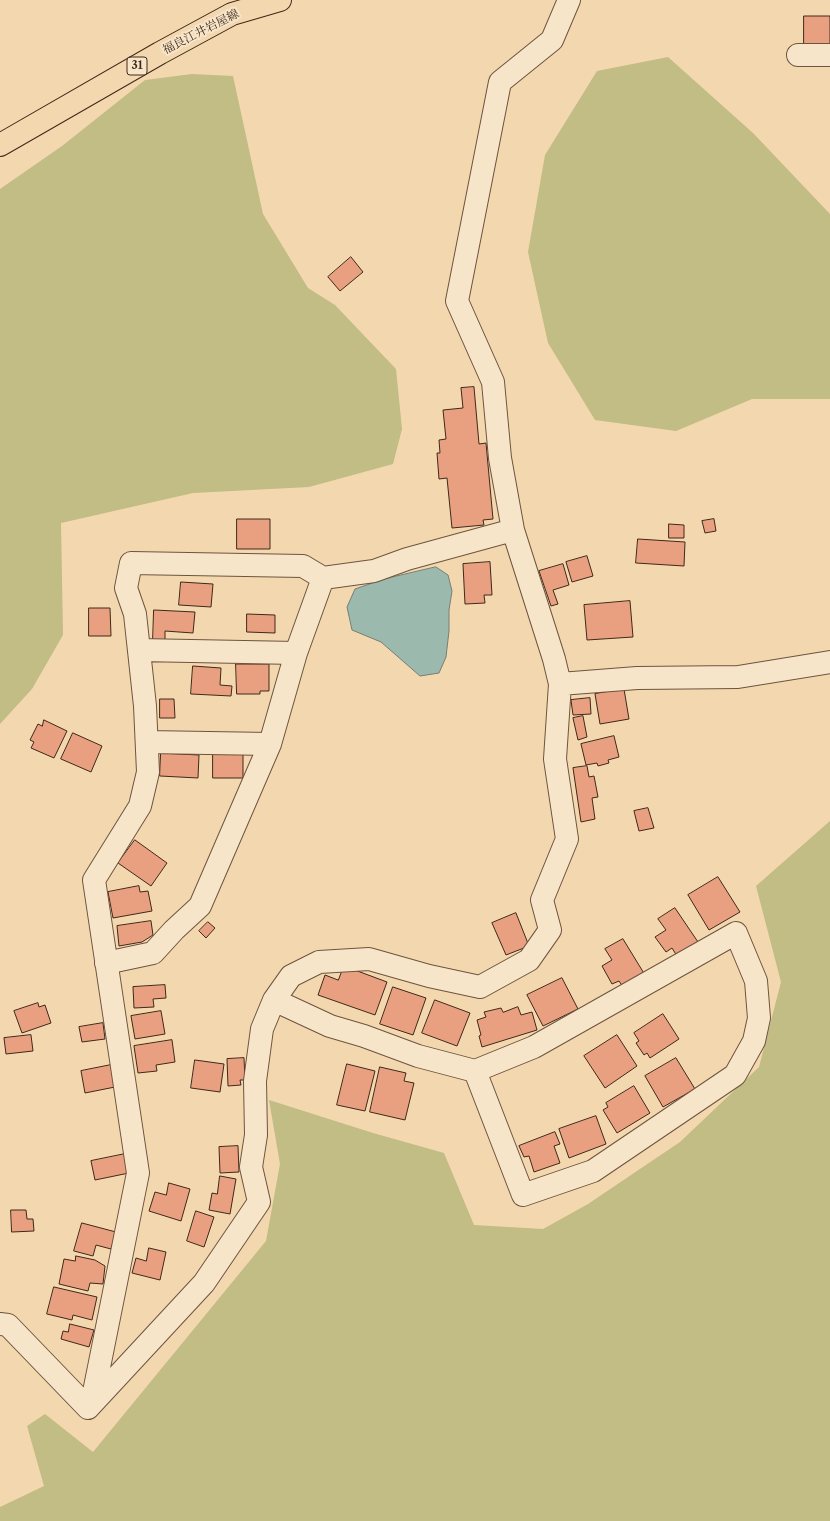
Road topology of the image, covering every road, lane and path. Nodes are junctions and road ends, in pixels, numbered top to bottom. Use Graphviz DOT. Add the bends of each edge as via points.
graph roads {
  1 [pos="280,0"];
  2 [pos="569,0"];
  3 [pos="798,55"];
  4 [pos="830,55"];
  5 [pos="0,145"];
  6 [pos="513,530"];
  7 [pos="323,578"];
  8 [pos="139,650"];
  9 [pos="296,653"];
  10 [pos="830,662"];
  11 [pos="560,684"];
  12 [pos="147,742"];
  13 [pos="270,744"];
  14 [pos="106,963"];
  15 [pos="274,1000"];
  16 [pos="475,1071"];
  17 [pos="0,1324"];
  18 [pos="92,1402"];
  1 -- 5 [label="main road, 福良江井岩屋線 / 31" via="232,14"];
  2 -- 6 [label="street" via="552,40 500,82 457,301 493,382 500,458"];
  3 -- 4 [label="street"];
  6 -- 7 [label="street" via="407,559 374,571"];
  6 -- 11 [label="street"];
  7 -- 8 [label="street" via="303,566 131,563 126,588 135,614"];
  7 -- 9 [label="street"];
  8 -- 9 [label="street"];
  8 -- 12 [label="street"];
  9 -- 13 [label="street"];
  10 -- 11 [label="street" via="738,677 637,678"];
  11 -- 15 [label="street" via="555,759 567,839 542,900 550,930 530,960 480,987 369,960 319,962 291,976"];
  12 -- 13 [label="street"];
  12 -- 14 [label="street" via="148,772 140,806 94,880"];
  13 -- 14 [label="street" via="200,906 153,953"];
  14 -- 18 [label="street" via="138,1173"];
  15 -- 16 [label="street" via="330,1026 418,1056"];
  15 -- 18 [label="street" via="262,1029 255,1081 256,1135 251,1167 259,1202 204,1283"];
  16 -- 16 [label="street" via="534,1047 736,933 756,981 759,1018 754,1041 735,1075 592,1171 523,1195"];
  17 -- 18 [label="street" via="8,1325 88,1408"];
}
